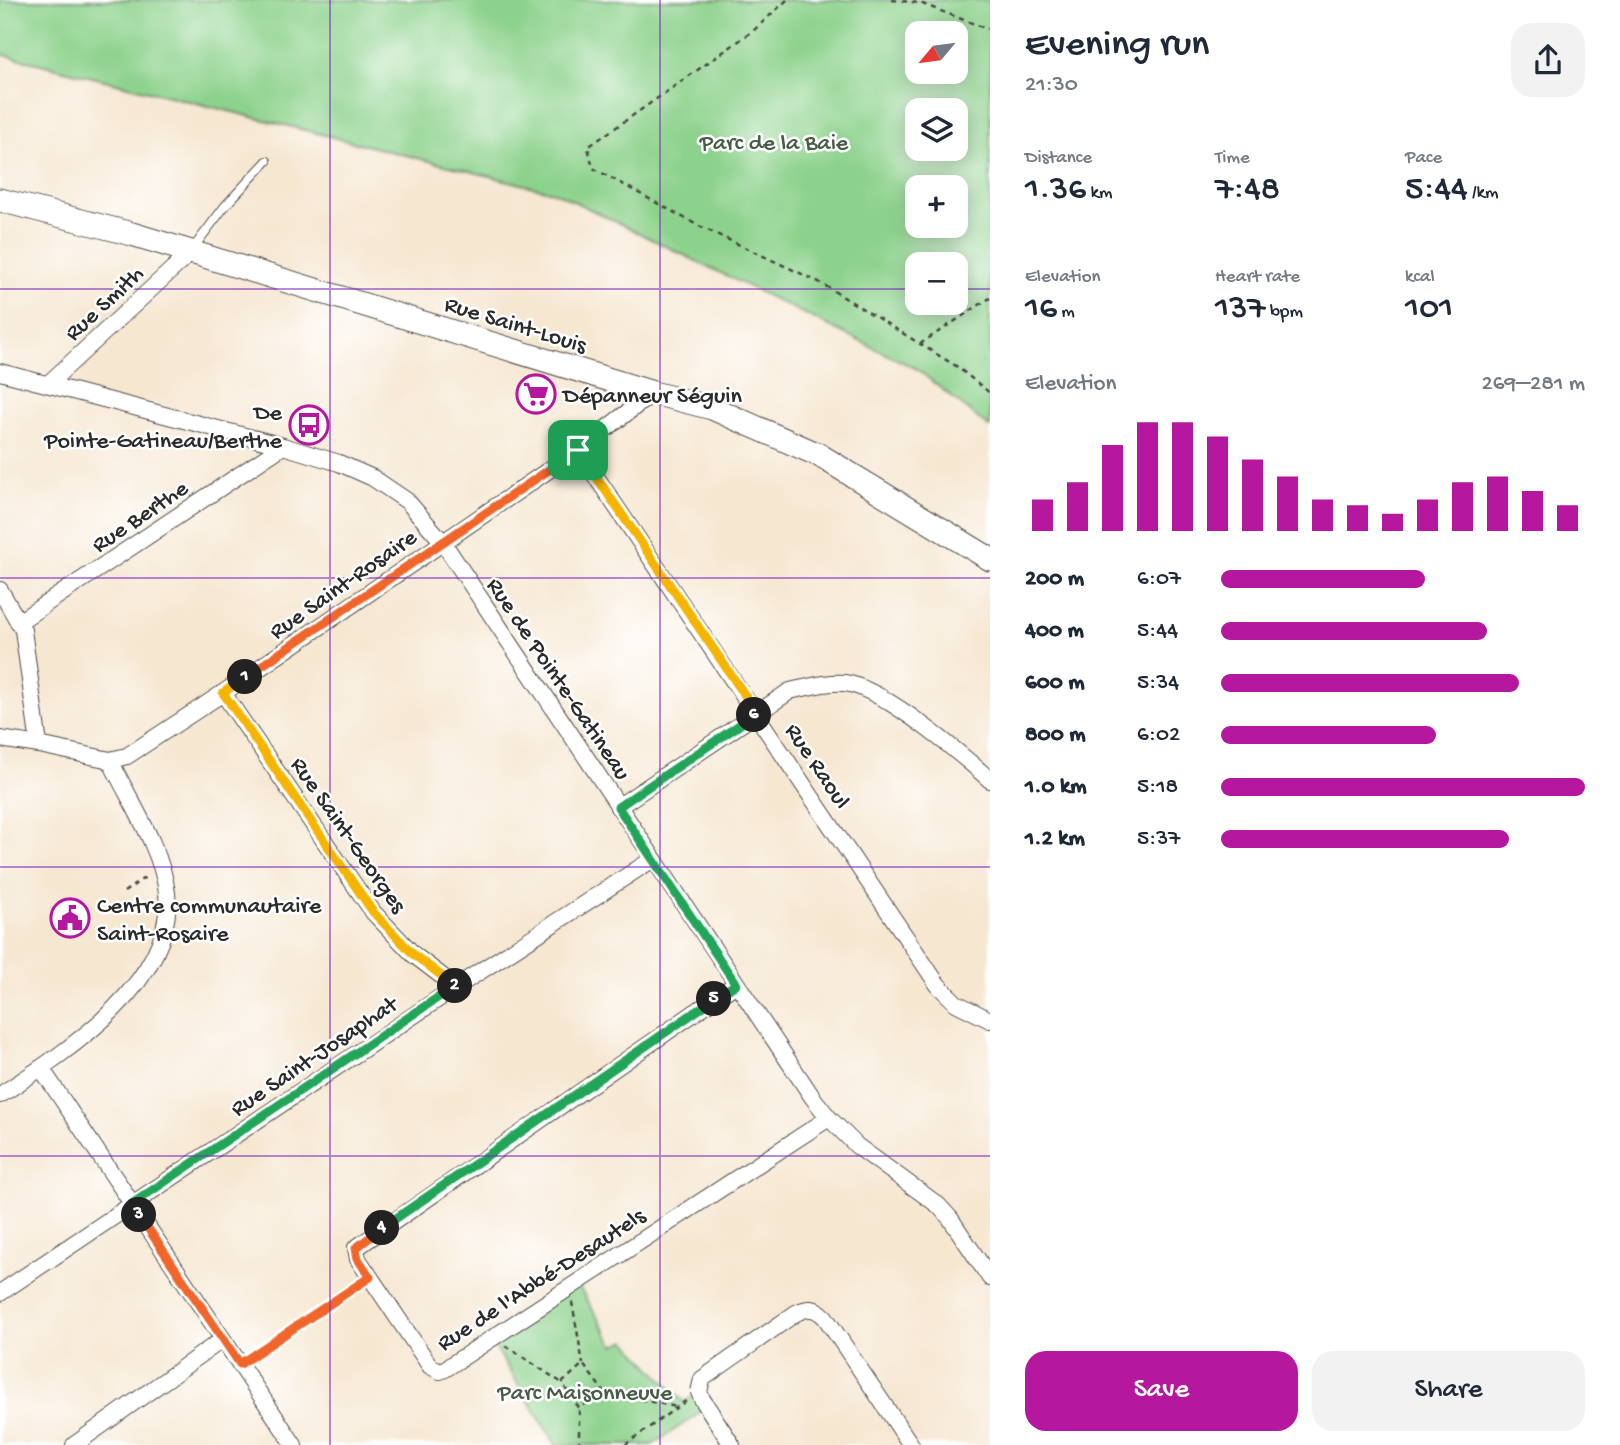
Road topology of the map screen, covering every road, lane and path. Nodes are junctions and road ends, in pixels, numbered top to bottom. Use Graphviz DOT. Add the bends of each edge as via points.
graph roads {
  1 [pos="787,0"];
  2 [pos="892,0"];
  3 [pos="990,30"];
  4 [pos="267,161"];
  5 [pos="0,200"];
  6 [pos="190,253"];
  7 [pos="990,298"];
  8 [pos="920,344"];
  9 [pos="0,372"];
  10 [pos="48,384"];
  11 [pos="653,393"];
  12 [pos="990,393"];
  13 [pos="284,446"];
  14 [pos="578,450"];
  15 [pos="442,541"];
  16 [pos="990,559"];
  17 [pos="0,590"];
  18 [pos="20,621"];
  19 [pos="223,693"];
  20 [pos="757,713"];
  21 [pos="0,739"];
  22 [pos="39,745"];
  23 [pos="110,760"];
  24 [pos="990,780"];
  25 [pos="618,807"];
  26 [pos="653,859"];
  27 [pos="160,867"];
  28 [pos="124,892"];
  29 [pos="736,984"];
  30 [pos="456,987"];
  31 [pos="990,1020"];
  32 [pos="41,1068"];
  33 [pos="0,1095"];
  34 [pos="829,1118"];
  35 [pos="132,1204"];
  36 [pos="370,1277"];
  37 [pos="990,1278"];
  38 [pos="570,1286"];
  39 [pos="0,1293"];
  40 [pos="493,1337"];
  41 [pos="223,1339"];
  42 [pos="240,1364"];
  43 [pos="583,1364"];
  44 [pos="562,1383"];
  45 [pos="604,1392"];
  46 [pos="699,1392"];
  47 [pos="677,1407"];
  48 [pos="579,1408"];
  49 [pos="74,1445"];
  50 [pos="294,1445"];
  51 [pos="579,1445"];
  52 [pos="625,1445"];
  53 [pos="732,1445"];
  54 [pos="911,1445"];
  1 -- 8 [label="path" via="753,31 588,147 593,168 699,226 819,282"];
  2 -- 3 [label="path" via="920,3"];
  4 -- 6 [label="lane"];
  5 -- 6 [label="street, Rue Saint-Louis"];
  6 -- 10 [label="street, Rue Smith"];
  6 -- 11 [label="street, Rue Saint-Louis"];
  7 -- 8 [label="path"];
  8 -- 12 [label="path"];
  9 -- 10 [label="street, Rue de Pointe-Gatineau"];
  10 -- 13 [label="street, Rue de Pointe-Gatineau"];
  11 -- 14 [label="street, Rue Saint-Rosaire"];
  11 -- 16 [label="street, Rue Saint-Louis" via="712,408 819,455"];
  13 -- 15 [label="street, Rue de Pointe-Gatineau" via="373,478 407,501"];
  13 -- 18 [label="street, Rue Berthe"];
  14 -- 15 [label="street, Rue Saint-Rosaire"];
  14 -- 20 [label="street, Rue Raoul"];
  15 -- 19 [label="street, Rue Saint-Rosaire"];
  15 -- 25 [label="street, Rue de Pointe-Gatineau"];
  17 -- 18 [label="street"];
  18 -- 22 [label="street"];
  19 -- 23 [label="street, Rue Saint-Rosaire" via="127,756"];
  19 -- 30 [label="street, Rue Saint-Georges" via="373,912 414,955"];
  20 -- 24 [label="street" via="790,691 849,684 881,698"];
  20 -- 25 [label="street"];
  20 -- 31 [label="street, Rue Raoul" via="938,985 956,1003"];
  21 -- 22 [label="street"];
  22 -- 23 [label="street"];
  23 -- 27 [label="street"];
  25 -- 26 [label="street, Rue de Pointe-Gatineau"];
  26 -- 29 [label="street, Rue de Pointe-Gatineau"];
  26 -- 30 [label="street, Rue Saint-Josaphat"];
  27 -- 28 [label="path"];
  27 -- 32 [label="street" via="167,891 167,916 152,959 109,1014"];
  29 -- 34 [label="street, Rue de Pointe-Gatineau"];
  29 -- 36 [label="street, Rue de l'Abbé-Desautels" via="361,1243 355,1253"];
  30 -- 35 [label="street, Rue Saint-Josaphat"];
  32 -- 33 [label="street"];
  32 -- 35 [label="street"];
  34 -- 37 [label="street, Rue de Pointe-Gatineau" via="868,1155 938,1205"];
  34 -- 38 [label="street, Rue de l'Abbé-Desautels"];
  35 -- 39 [label="street, Rue Saint-Josaphat"];
  35 -- 41 [label="street"];
  36 -- 40 [label="street, Rue de l'Abbé-Desautels" via="435,1369 445,1369"];
  36 -- 42 [label="path"];
  38 -- 40 [label="street, Rue de l'Abbé-Desautels"];
  38 -- 43 [label="path"];
  40 -- 44 [label="path"];
  41 -- 42 [label="street"];
  41 -- 49 [label="street"];
  42 -- 50 [label="street"];
  43 -- 44 [label="path"];
  43 -- 45 [label="path"];
  44 -- 48 [label="path"];
  45 -- 47 [label="path"];
  45 -- 48 [label="path"];
  46 -- 47 [label="path"];
  46 -- 53 [label="street"];
  46 -- 54 [label="street" via="707,1374 804,1309 818,1310"];
  47 -- 52 [label="path"];
  48 -- 51 [label="path"];
}
